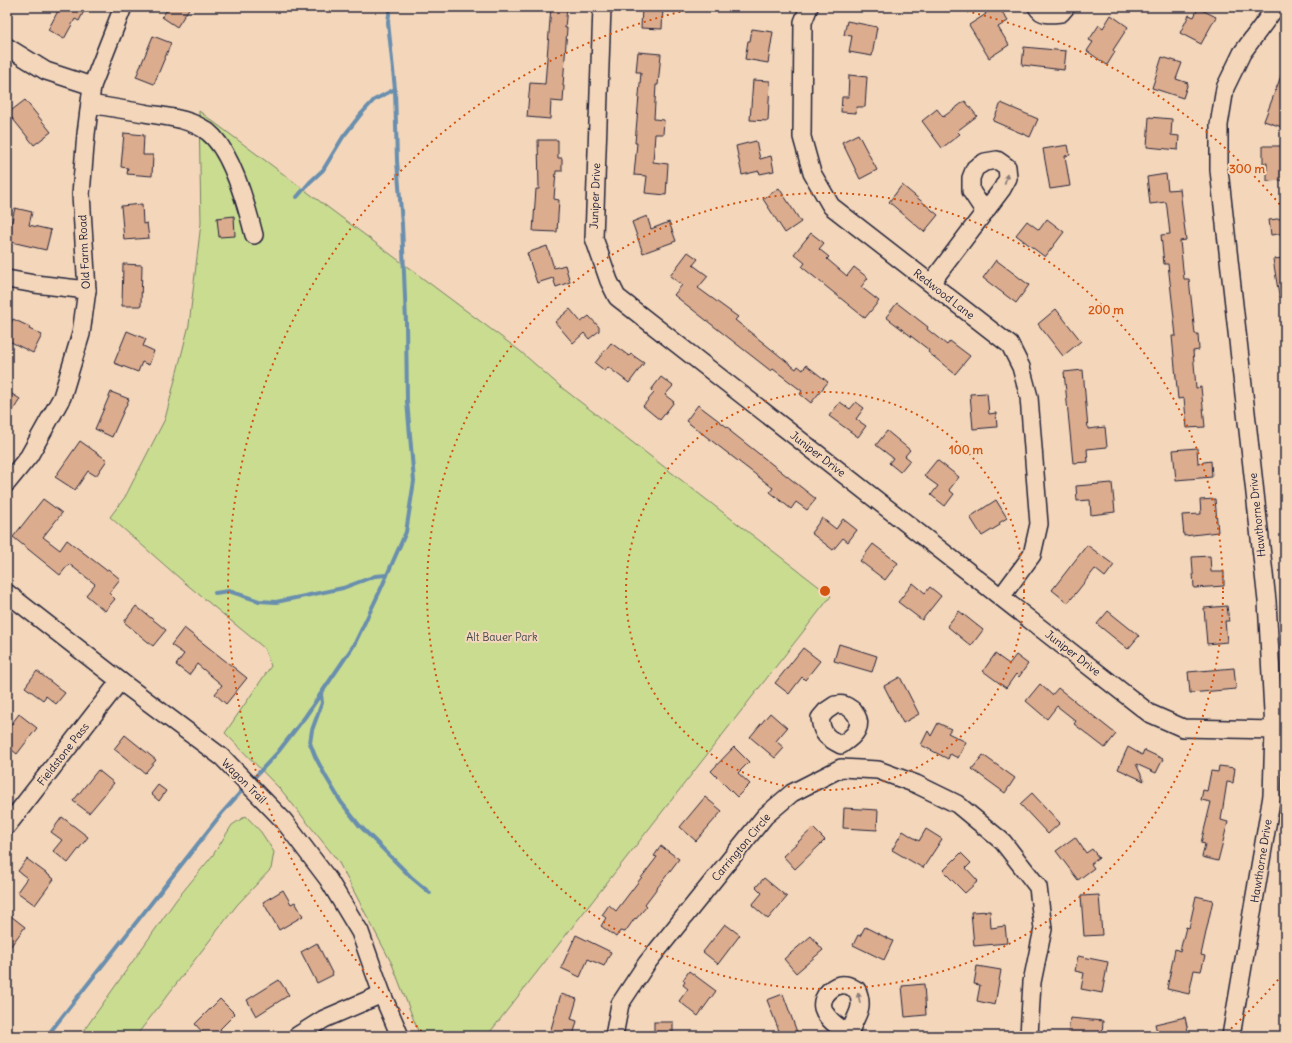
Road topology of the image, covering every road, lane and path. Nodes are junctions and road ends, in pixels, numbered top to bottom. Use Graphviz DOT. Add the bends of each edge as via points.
graph roads {
  1 [pos="123,7"];
  2 [pos="602,7"];
  3 [pos="809,7"];
  4 [pos="1037,7"];
  5 [pos="1066,7"];
  6 [pos="1276,7"];
  7 [pos="7,47"];
  8 [pos="92,86"];
  9 [pos="90,104"];
  10 [pos="985,212"];
  11 [pos="254,234"];
  12 [pos="7,279"];
  13 [pos="931,283"];
  14 [pos="87,290"];
  15 [pos="7,483"];
  16 [pos="7,593"];
  17 [pos="1001,597"];
  18 [pos="120,681"];
  19 [pos="1274,730"];
  20 [pos="841,745"];
  21 [pos="841,768"];
  22 [pos="7,826"];
  23 [pos="382,994"];
  24 [pos="297,1036"];
  25 [pos="400,1036"];
  26 [pos="614,1036"];
  27 [pos="1029,1036"];
  28 [pos="1230,1036"];
  1 -- 8 [label="street, Old Farm Road"];
  2 -- 17 [label="street, Juniper Drive" via="594,238 617,297"];
  3 -- 13 [label="street, Redwood Lane" via="803,22 802,137 812,173 831,206"];
  4 -- 5 [label="street" via="1049,15 1061,13"];
  6 -- 19 [label="street, Hawthorne Drive" via="1242,53 1225,88 1219,125 1219,170 1267,601"];
  7 -- 8 [label="street" via="46,71"];
  8 -- 9 [label="street, Old Farm Road"];
  9 -- 11 [label="street" via="182,120 208,132 225,155"];
  9 -- 14 [label="street, Old Farm Road" via="81,194"];
  10 -- 13 [label="street"];
  12 -- 14 [label="street"];
  13 -- 17 [label="street, Redwood Lane" via="1010,345 1021,367 1029,397 1039,524 1032,555"];
  14 -- 15 [label="street, Old Farm Road" via="80,334 62,397 29,456"];
  16 -- 18 [label="street, Wagon Trail"];
  17 -- 19 [label="street, Juniper Drive" via="1149,713 1183,728"];
  18 -- 22 [label="street, Fieldstone Pass"];
  18 -- 23 [label="street, Wagon Trail" via="223,758 284,821 328,879 360,932"];
  19 -- 28 [label="street, Hawthorne Drive" via="1272,796"];
  20 -- 21 [label="street"];
  21 -- 26 [label="street, Carrington Circle" via="792,793 765,816 647,963 620,1004"];
  21 -- 27 [label="street" via="878,770 916,784 957,804 1003,842 1038,887 1043,929 1032,982"];
  23 -- 24 [label="street" via="324,1019"];
  23 -- 25 [label="street, Wagon Trail"];
}
